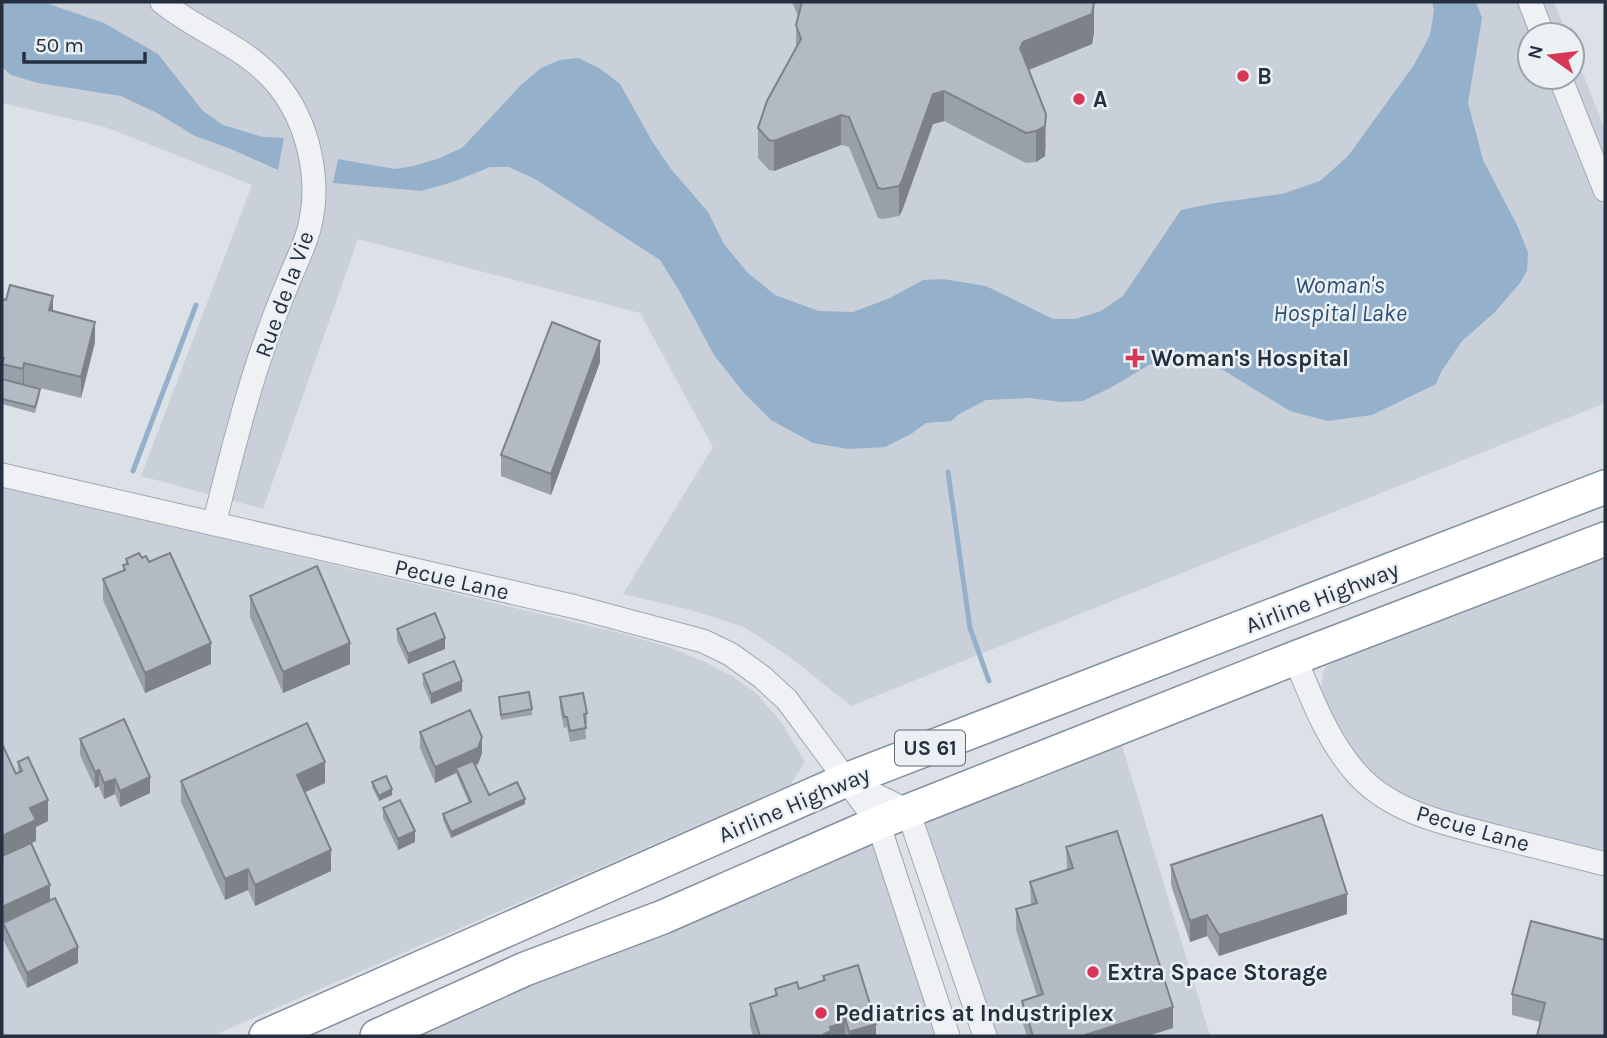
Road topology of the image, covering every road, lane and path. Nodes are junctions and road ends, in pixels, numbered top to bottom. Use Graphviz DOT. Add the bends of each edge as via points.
graph roads {
  1 [pos="162,2"];
  2 [pos="1530,2"];
  3 [pos="1537,21"];
  4 [pos="1566,91"];
  5 [pos="1605,190"];
  6 [pos="2,475"];
  7 [pos="1605,487"];
  8 [pos="214,524"];
  9 [pos="1605,539"];
  10 [pos="1295,658"];
  11 [pos="846,780"];
  12 [pos="908,811"];
  13 [pos="878,823"];
  14 [pos="1605,864"];
  15 [pos="266,1036"];
  16 [pos="377,1036"];
  17 [pos="948,1036"];
  18 [pos="985,1036"];
  1 -- 8 [label="street, Rue de la Vie" via="243,53 269,75 298,118 313,169 310,225 259,360"];
  2 -- 3 [label="street"];
  4 -- 5 [label="street"];
  6 -- 8 [label="street, Pecue Lane"];
  7 -- 11 [label="highway, Airline Highway / US 61"];
  8 -- 11 [label="street, Pecue Lane" via="576,607 703,641 730,654 787,700"];
  9 -- 10 [label="highway, Airline Highway / US 61"];
  10 -- 12 [label="highway, Airline Highway / US 61"];
  10 -- 14 [label="street, Pecue Lane" via="1344,758 1386,797 1410,811 1453,825"];
  11 -- 12 [label="street"];
  11 -- 13 [label="street, Pecue Lane"];
  11 -- 15 [label="highway, Airline Highway / US 61"];
  12 -- 13 [label="highway, Airline Highway / US 61"];
  12 -- 18 [label="street"];
  13 -- 16 [label="highway, Airline Highway / US 61"];
  13 -- 17 [label="street, Pecue Lane"];
}
